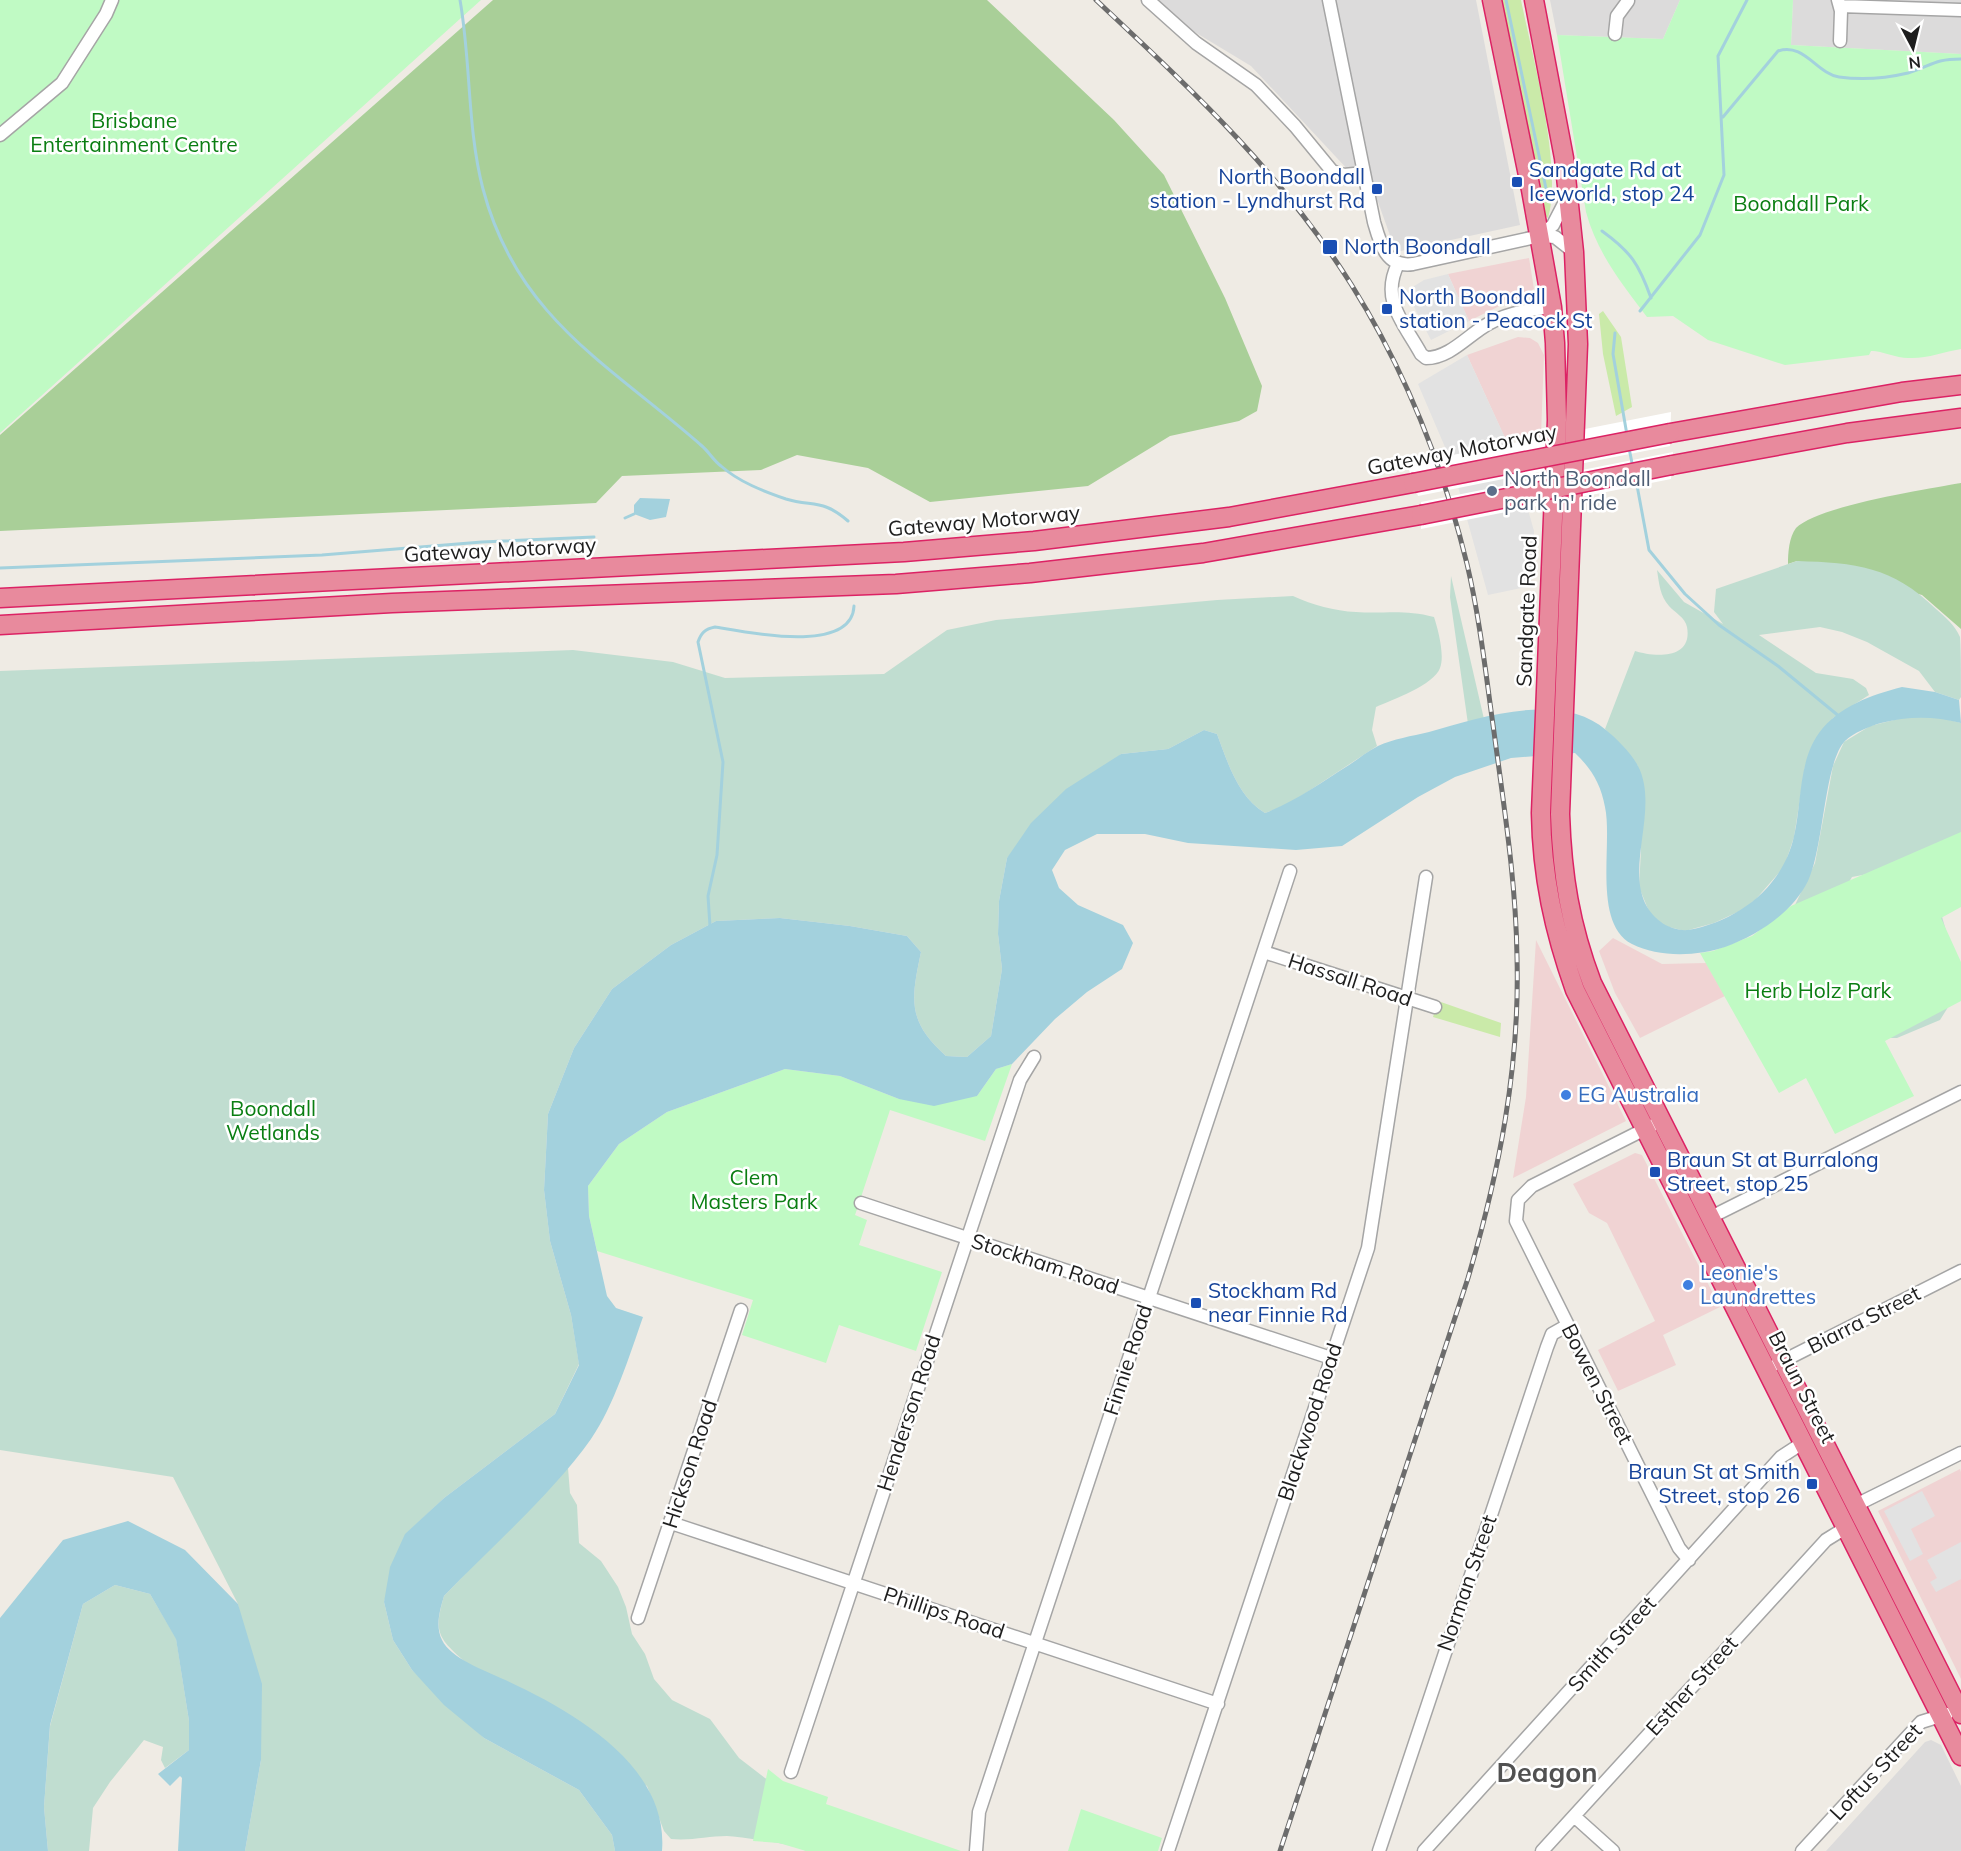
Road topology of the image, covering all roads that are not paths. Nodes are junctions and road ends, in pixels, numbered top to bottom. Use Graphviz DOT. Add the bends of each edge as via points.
graph roads {
  1 [pos="112,0"];
  2 [pos="1148,0"];
  3 [pos="1329,0"];
  4 [pos="1492,0"];
  5 [pos="1534,0"];
  6 [pos="1615,0"];
  7 [pos="1628,0"];
  8 [pos="1839,3"];
  9 [pos="1961,10"];
  10 [pos="1615,34"];
  11 [pos="1840,41"];
  12 [pos="0,135"];
  13 [pos="1364,173"];
  14 [pos="1569,195"];
  15 [pos="1540,236"];
  16 [pos="1574,252"];
  17 [pos="1398,264"];
  18 [pos="1552,307"];
  19 [pos="1961,385"];
  20 [pos="1961,418"];
  21 [pos="0,598"];
  22 [pos="0,625"];
  23 [pos="1556,691"];
  24 [pos="1290,871"];
  25 [pos="1426,877"];
  26 [pos="1566,939"];
  27 [pos="1264,952"];
  28 [pos="1409,999"];
  29 [pos="1435,1007"];
  30 [pos="1034,1057"];
  31 [pos="1961,1092"];
  32 [pos="1663,1120"];
  33 [pos="1646,1129"];
  34 [pos="861,1203"];
  35 [pos="1711,1217"];
  36 [pos="967,1238"];
  37 [pos="1961,1271"];
  38 [pos="1148,1298"];
  39 [pos="741,1310"];
  40 [pos="1568,1325"];
  41 [pos="1331,1358"];
  42 [pos="1776,1364"];
  43 [pos="1804,1442"];
  44 [pos="1961,1453"];
  45 [pos="1856,1505"];
  46 [pos="671,1523"];
  47 [pos="1847,1527"];
  48 [pos="1689,1560"];
  49 [pos="853,1582"];
  50 [pos="638,1618"];
  51 [pos="1034,1643"];
  52 [pos="1218,1704"];
  53 [pos="1940,1714"];
  54 [pos="1961,1714"];
  55 [pos="1961,1756"];
  56 [pos="790,1772"];
  57 [pos="1574,1816"];
  58 [pos="976,1851"];
  59 [pos="1168,1851"];
  60 [pos="1380,1851"];
  61 [pos="1424,1851"];
  62 [pos="1542,1851"];
  63 [pos="1613,1851"];
  64 [pos="1802,1851"];
  1 -- 12 [label="street" via="62,83"];
  2 -- 13 [label="street" via="1196,43 1256,85 1332,171 1344,175"];
  3 -- 13 [label="street"];
  4 -- 15 [label="highway, Sandgate Road"];
  5 -- 14 [label="highway, Sandgate Road"];
  6 -- 7 [label="street"];
  7 -- 10 [label="street" via="1617,16"];
  8 -- 9 [label="street"];
  8 -- 11 [label="street"];
  13 -- 17 [label="street" via="1379,239 1385,253"];
  14 -- 15 [label="street" via="1553,225"];
  14 -- 16 [label="highway, Sandgate Road"];
  15 -- 16 [label="street" via="1555,237"];
  15 -- 17 [label="street"];
  15 -- 18 [label="highway, Sandgate Road"];
  16 -- 23 [label="highway, Sandgate Road" via="1578,387"];
  17 -- 18 [label="street" via="1390,281 1391,297 1426,358 1454,348 1479,329 1511,314"];
  18 -- 23 [label="highway, Sandgate Road" via="1557,420"];
  19 -- 21 [label="highway, Gateway Motorway, bridge" via="1670,433 1208,520 1034,541 904,552"];
  20 -- 22 [label="highway, bridge" via="1847,433 1203,553 1053,571 940,580 392,603"];
  23 -- 26 [label="highway, Sandgate Road" via="1542,857"];
  24 -- 27 [label="street, Finnie Road"];
  25 -- 28 [label="street, Blackwood Road"];
  26 -- 32 [label="highway, Braun Street"];
  26 -- 33 [label="highway, Braun Street" via="1575,990"];
  27 -- 28 [label="street, Hassall Road"];
  27 -- 38 [label="street, Finnie Road"];
  28 -- 29 [label="street, Hassall Road"];
  28 -- 41 [label="street, Blackwood Road" via="1368,1248"];
  30 -- 36 [label="street, Henderson Road" via="1020,1080"];
  31 -- 35 [label="street"];
  32 -- 33 [label="street"];
  32 -- 35 [label="highway, Braun Street"];
  33 -- 40 [label="street, Bowen Street" via="1532,1186 1518,1200 1518,1229"];
  33 -- 42 [label="highway, Braun Street"];
  34 -- 36 [label="street, Stockham Road"];
  35 -- 42 [label="highway, Braun Street"];
  36 -- 38 [label="street, Stockham Road"];
  36 -- 49 [label="street, Henderson Road"];
  37 -- 42 [label="street, Biarra Street"];
  38 -- 41 [label="street, Stockham Road"];
  38 -- 51 [label="street, Finnie Road"];
  39 -- 46 [label="street, Hickson Road"];
  40 -- 48 [label="street, Bowen Street" via="1679,1548"];
  40 -- 60 [label="street, Norman Street" via="1552,1334 1546,1347"];
  41 -- 52 [label="street, Blackwood Road"];
  42 -- 43 [label="highway, Braun Street"];
  42 -- 45 [label="highway, Braun Street"];
  43 -- 47 [label="highway, Braun Street"];
  43 -- 48 [label="street, Smith Street" via="1782,1457"];
  44 -- 45 [label="street"];
  45 -- 54 [label="highway, Braun Street"];
  46 -- 49 [label="street, Phillips Road"];
  46 -- 50 [label="street, Hickson Road"];
  47 -- 53 [label="highway, Braun Street"];
  47 -- 57 [label="street, Esther Street" via="1826,1540"];
  48 -- 61 [label="street, Smith Street"];
  49 -- 51 [label="street, Phillips Road"];
  49 -- 56 [label="street, Henderson Road"];
  51 -- 52 [label="street, Phillips Road"];
  51 -- 58 [label="street, Finnie Road" via="979,1812"];
  52 -- 59 [label="street, Blackwood Road"];
  53 -- 54 [label="street, Loftus Street"];
  53 -- 55 [label="highway, Braun Street"];
  53 -- 64 [label="street, Loftus Street" via="1921,1722"];
  57 -- 62 [label="street, Esther Street"];
  57 -- 63 [label="street"];
}
